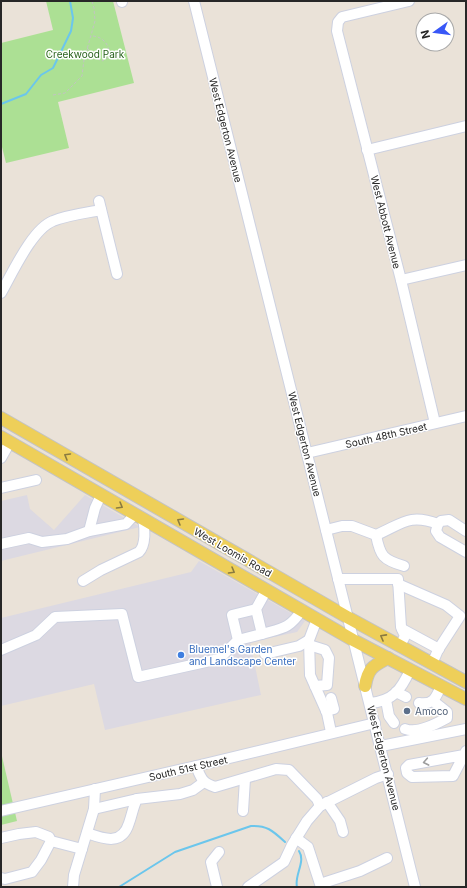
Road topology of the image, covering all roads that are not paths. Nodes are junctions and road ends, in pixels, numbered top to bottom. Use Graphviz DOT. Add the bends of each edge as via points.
graph roads {
  1 [pos="194,1"];
  2 [pos="409,1"];
  3 [pos="466,126"];
  4 [pos="367,150"];
  5 [pos="466,265"];
  6 [pos="117,274"];
  7 [pos="401,280"];
  8 [pos="1,293"];
  9 [pos="466,416"];
  10 [pos="1,418"];
  11 [pos="435,423"];
  12 [pos="5,440"];
  13 [pos="307,453"];
  14 [pos="1,458"];
  15 [pos="36,480"];
  16 [pos="1,488"];
  17 [pos="101,495"];
  18 [pos="151,504"];
  19 [pos="139,516"];
  20 [pos="438,524"];
  21 [pos="326,530"];
  22 [pos="466,530"];
  23 [pos="89,531"];
  24 [pos="376,535"];
  25 [pos="1,544"];
  26 [pos="466,552"];
  27 [pos="404,566"];
  28 [pos="338,579"];
  29 [pos="83,581"];
  30 [pos="398,584"];
  31 [pos="266,591"];
  32 [pos="310,596"];
  33 [pos="256,609"];
  34 [pos="302,610"];
  35 [pos="347,618"];
  36 [pos="317,619"];
  37 [pos="402,629"];
  38 [pos="262,634"];
  39 [pos="238,640"];
  40 [pos="353,640"];
  41 [pos="309,643"];
  42 [pos="400,647"];
  43 [pos="439,649"];
  44 [pos="1,650"];
  45 [pos="265,654"];
  46 [pos="390,660"];
  47 [pos="432,664"];
  48 [pos="410,670"];
  49 [pos="466,682"];
  50 [pos="316,686"];
  51 [pos="365,686"];
  52 [pos="442,686"];
  53 [pos="329,692"];
  54 [pos="396,692"];
  55 [pos="406,697"];
  56 [pos="466,699"];
  57 [pos="386,700"];
  58 [pos="433,701"];
  59 [pos="370,703"];
  60 [pos="419,703"];
  61 [pos="326,711"];
  62 [pos="375,722"];
  63 [pos="394,723"];
  64 [pos="405,729"];
  65 [pos="466,729"];
  66 [pos="331,732"];
  67 [pos="381,746"];
  68 [pos="465,753"];
  69 [pos="196,766"];
  70 [pos="388,774"];
  71 [pos="245,779"];
  72 [pos="204,782"];
  73 [pos="95,789"];
  74 [pos="137,799"];
  75 [pos="324,804"];
  76 [pos="94,810"];
  77 [pos="1,811"];
  78 [pos="242,811"];
  79 [pos="343,832"];
  80 [pos="87,833"];
  81 [pos="1,838"];
  82 [pos="296,838"];
  83 [pos="51,841"];
  84 [pos="82,849"];
  85 [pos="219,852"];
  86 [pos="387,858"];
  87 [pos="1,878"];
  88 [pos="73,887"];
  89 [pos="217,887"];
  90 [pos="248,887"];
  91 [pos="415,887"];
  1 -- 13 [label="street, West Edgerton Avenue"];
  2 -- 4 [label="street, West Abbott Avenue" via="342,17 338,22 337,31"];
  3 -- 4 [label="street"];
  4 -- 7 [label="street, West Abbott Avenue"];
  5 -- 7 [label="street"];
  6 -- 8 [label="street" via="100,205 53,221 41,229"];
  7 -- 11 [label="street, West Abbott Avenue"];
  9 -- 11 [label="street, South 48th Street"];
  18 -- 10 [label="main road, West Loomis Road, one-way"];
  11 -- 13 [label="street, South 48th Street"];
  12 -- 14 [label="street"];
  12 -- 17 [label="main road, West Loomis Road"];
  13 -- 21 [label="street, West Edgerton Avenue"];
  15 -- 16 [label="street"];
  17 -- 19 [label="main road, West Loomis Road, one-way"];
  17 -- 23 [label="street" via="94,508"];
  18 -- 19 [label="main road"];
  32 -- 18 [label="main road, West Loomis Road, one-way"];
  19 -- 23 [label="street" via="126,524"];
  19 -- 29 [label="street" via="145,527 142,550"];
  19 -- 31 [label="main road, West Loomis Road, one-way"];
  20 -- 22 [label="street" via="449,520"];
  20 -- 24 [label="street" via="424,519 414,519"];
  20 -- 26 [label="street" via="436,531 440,537"];
  21 -- 24 [label="street" via="352,526"];
  21 -- 28 [label="street, West Edgerton Avenue"];
  23 -- 25 [label="street" via="67,539 42,542 29,538"];
  24 -- 27 [label="street" via="384,558"];
  28 -- 30 [label="street" via="398,579"];
  28 -- 35 [label="street, West Edgerton Avenue"];
  30 -- 37 [label="street"];
  30 -- 43 [label="street" via="446,605 460,616"];
  31 -- 33 [label="street"];
  31 -- 34 [label="main road, West Loomis Road"];
  32 -- 34 [label="main road"];
  32 -- 35 [label="main road, West Loomis Road"];
  33 -- 38 [label="street"];
  33 -- 39 [label="street" via="232,615"];
  34 -- 36 [label="main road, West Loomis Road"];
  34 -- 38 [label="street" via="295,621 285,628"];
  35 -- 40 [label="street, West Edgerton Avenue"];
  42 -- 35 [label="main road, West Loomis Road, one-way"];
  36 -- 40 [label="main road, West Loomis Road"];
  36 -- 41 [label="street"];
  37 -- 42 [label="street" via="405,636"];
  37 -- 43 [label="street"];
  38 -- 39 [label="street"];
  39 -- 44 [label="street" via="219,659 138,677 122,614 55,617 36,635"];
  40 -- 46 [label="main road, West Loomis Road"];
  40 -- 51 [label="street, West Edgerton Avenue"];
  41 -- 45 [label="street"];
  41 -- 50 [label="street" via="310,675"];
  41 -- 53 [label="street" via="325,650 328,658"];
  42 -- 46 [label="main road"];
  42 -- 47 [label="main road, West Loomis Road"];
  43 -- 47 [label="street"];
  46 -- 48 [label="main road, West Loomis Road"];
  46 -- 51 [label="main road" via="373,666 367,675"];
  47 -- 49 [label="main road, West Loomis Road"];
  48 -- 52 [label="main road, West Loomis Road"];
  48 -- 54 [label="street" via="402,687"];
  50 -- 53 [label="street"];
  50 -- 61 [label="street"];
  51 -- 59 [label="street, West Edgerton Avenue"];
  52 -- 56 [label="main road, West Loomis Road"];
  52 -- 58 [label="street"];
  53 -- 61 [label="street" via="334,708"];
  54 -- 55 [label="street"];
  54 -- 57 [label="street"];
  57 -- 59 [label="street"];
  57 -- 63 [label="street"];
  58 -- 60 [label="street"];
  58 -- 64 [label="street" via="447,712 447,718 412,731"];
  59 -- 62 [label="street, West Edgerton Avenue"];
  61 -- 66 [label="street"];
  62 -- 66 [label="street, South 51st Street"];
  62 -- 67 [label="street, West Edgerton Avenue"];
  65 -- 67 [label="street"];
  66 -- 69 [label="street, South 51st Street"];
  67 -- 70 [label="street, West Edgerton Avenue"];
  68 -- 68 [label="street, one-way" via="409,765 406,768 407,772 412,777 453,776"];
  69 -- 72 [label="street"];
  69 -- 73 [label="street, South 51st Street"];
  70 -- 75 [label="street"];
  70 -- 91 [label="street, West Edgerton Avenue"];
  71 -- 72 [label="street" via="215,787"];
  71 -- 75 [label="street" via="276,769 289,770 317,800"];
  71 -- 78 [label="street"];
  72 -- 74 [label="street" via="193,790 180,794"];
  73 -- 76 [label="street"];
  73 -- 77 [label="street, South 51st Street"];
  74 -- 76 [label="street"];
  74 -- 80 [label="street" via="125,832 114,839"];
  75 -- 79 [label="street" via="340,821"];
  75 -- 82 [label="street" via="306,821"];
  76 -- 80 [label="street"];
  80 -- 84 [label="street"];
  81 -- 83 [label="street" via="36,832 49,837"];
  82 -- 86 [label="street" via="308,847 320,884 360,871"];
  82 -- 90 [label="street" via="284,862"];
  83 -- 84 [label="street"];
  83 -- 87 [label="street" via="32,872"];
  84 -- 88 [label="street"];
  85 -- 89 [label="street" via="211,862"];
}
